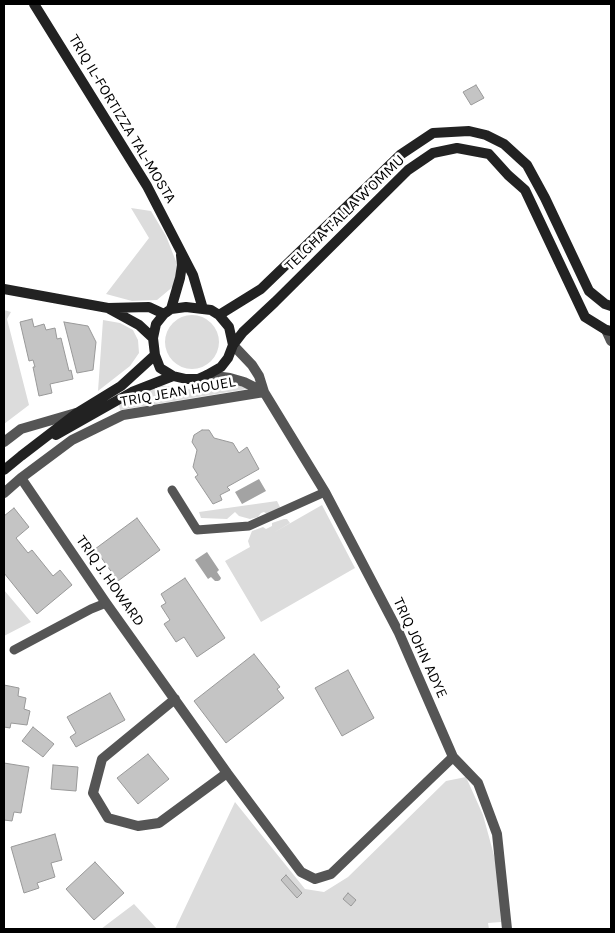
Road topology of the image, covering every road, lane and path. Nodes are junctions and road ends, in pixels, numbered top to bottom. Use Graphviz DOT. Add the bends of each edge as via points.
graph roads {
  1 [pos="34,4"];
  2 [pos="180,251"];
  3 [pos="4,289"];
  4 [pos="611,306"];
  5 [pos="108,308"];
  6 [pos="203,309"];
  7 [pos="168,311"];
  8 [pos="219,315"];
  9 [pos="608,331"];
  10 [pos="153,338"];
  11 [pos="611,341"];
  12 [pos="233,345"];
  13 [pos="155,355"];
  14 [pos="207,375"];
  15 [pos="173,376"];
  16 [pos="264,392"];
  17 [pos="104,408"];
  18 [pos="77,413"];
  19 [pos="72,440"];
  20 [pos="4,442"];
  21 [pos="20,456"];
  22 [pos="4,470"];
  23 [pos="21,478"];
  24 [pos="172,490"];
  25 [pos="325,492"];
  26 [pos="4,493"];
  27 [pos="106,603"];
  28 [pos="14,650"];
  29 [pos="175,699"];
  30 [pos="453,757"];
  31 [pos="227,773"];
  32 [pos="507,929"];
  1 -- 2 [label="main road, TRIQ IL-FORTIZZA TAL-MOSTA" via="147,186"];
  2 -- 6 [label="main road, TRIQ IL-FORTIZZA TAL-MOSTA" via="193,275"];
  2 -- 7 [label="main road" via="180,278"];
  3 -- 5 [label="main road"];
  4 -- 8 [label="main road, TELGĦA T'ALLA W'OMMU" via="589,291 527,165 504,144 469,131 433,133 400,155 261,289"];
  5 -- 7 [label="main road" via="149,307"];
  5 -- 10 [label="main road" via="139,325"];
  6 -- 7 [label="main road" via="186,307"];
  6 -- 8 [label="main road"];
  7 -- 10 [label="main road" via="156,324"];
  8 -- 12 [label="main road" via="228,327"];
  9 -- 11 [label="street"];
  9 -- 12 [label="main road, TELGĦA T'ALLA W'OMMU" via="585,317 524,190 489,154 457,148 433,153 408,170"];
  10 -- 13 [label="main road"];
  12 -- 14 [label="main road" via="225,363"];
  12 -- 16 [label="street, TRIQ JOHN ADYE" via="252,365"];
  13 -- 15 [label="main road" via="160,368"];
  13 -- 18 [label="main road, TRIQ JEAN HOUEL" via="121,386"];
  14 -- 15 [label="main road" via="198,379"];
  14 -- 16 [label="street" via="244,382"];
  15 -- 17 [label="main road, TRIQ JEAN HOUEL" via="132,392"];
  16 -- 19 [label="street, TRIQ JEAN HOUEL" via="123,416"];
  16 -- 25 [label="street, TRIQ JOHN ADYE"];
  17 -- 19 [label="street, TRIQ JEAN HOUEL"];
  17 -- 21 [label="main road, TRIQ JEAN HOUEL"];
  18 -- 20 [label="street, TRIQ JEAN HOUEL" via="21,430"];
  18 -- 21 [label="main road, TRIQ JEAN HOUEL"];
  19 -- 23 [label="street, TRIQ JEAN HOUEL"];
  21 -- 22 [label="main road, TRIQ JEAN HOUEL"];
  23 -- 26 [label="street, TRIQ JEAN HOUEL"];
  23 -- 27 [label="street, TRIQ J. HOWARD"];
  24 -- 25 [label="lane" via="197,530 249,526"];
  25 -- 30 [label="street, TRIQ JOHN ADYE" via="399,633"];
  27 -- 28 [label="lane"];
  27 -- 29 [label="street, TRIQ J. HOWARD"];
  29 -- 31 [label="street, TRIQ J. HOWARD"];
  29 -- 31 [label="street" via="102,760 93,793 108,818 138,826 159,824"];
  30 -- 31 [label="street, TRIQ J. HOWARD" via="331,874 315,879 301,872"];
  30 -- 32 [label="street, TRIQ JOHN ADYE" via="478,783 498,834"];
}
